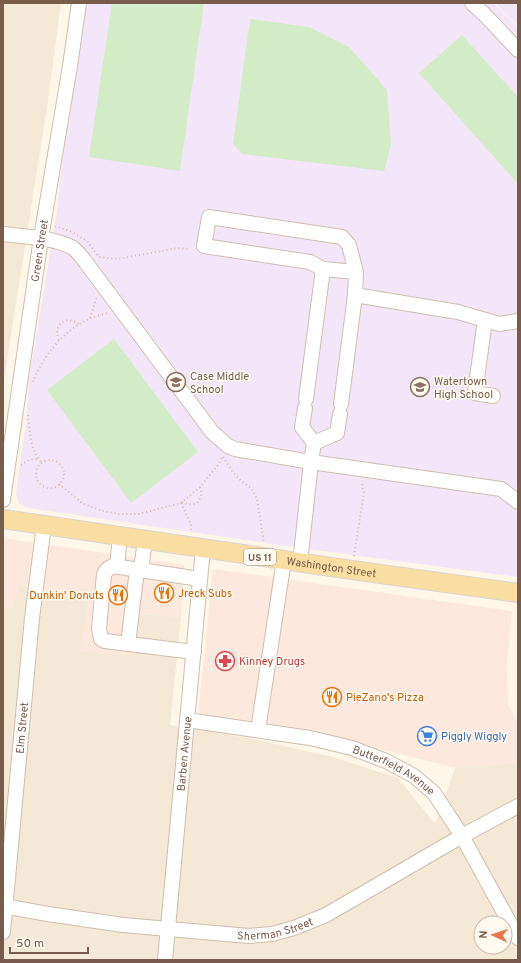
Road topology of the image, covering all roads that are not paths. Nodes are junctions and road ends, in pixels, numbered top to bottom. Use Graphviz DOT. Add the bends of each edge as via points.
graph roads {
  1 [pos="79,3"];
  2 [pos="472,3"];
  3 [pos="518,50"];
  4 [pos="3,234"];
  5 [pos="41,238"];
  6 [pos="323,269"];
  7 [pos="356,272"];
  8 [pos="355,295"];
  9 [pos="485,320"];
  10 [pos="518,321"];
  11 [pos="493,396"];
  12 [pos="314,444"];
  13 [pos="311,462"];
  14 [pos="3,500"];
  15 [pos="518,502"];
  16 [pos="3,519"];
  17 [pos="44,525"];
  18 [pos="120,536"];
  19 [pos="145,540"];
  20 [pos="203,548"];
  21 [pos="292,561"];
  22 [pos="117,567"];
  23 [pos="139,570"];
  24 [pos="200,579"];
  25 [pos="518,593"];
  26 [pos="128,644"];
  27 [pos="194,652"];
  28 [pos="187,720"];
  29 [pos="258,730"];
  30 [pos="518,806"];
  31 [pos="462,836"];
  32 [pos="4,906"];
  33 [pos="169,929"];
  34 [pos="3,932"];
  35 [pos="518,938"];
  36 [pos="166,960"];
  1 -- 5 [label="street, Green Street"];
  2 -- 3 [label="street"];
  4 -- 5 [label="street"];
  5 -- 13 [label="street" via="74,249 212,432 228,446"];
  5 -- 14 [label="street, Green Street"];
  6 -- 7 [label="street"];
  6 -- 7 [label="street" via="310,262 204,246 209,217 342,237 349,245"];
  6 -- 12 [label="street" via="302,427"];
  7 -- 8 [label="street"];
  8 -- 9 [label="street" via="458,312"];
  8 -- 12 [label="street" via="337,433"];
  9 -- 10 [label="street" via="499,324"];
  9 -- 11 [label="street" via="475,393"];
  12 -- 13 [label="street"];
  13 -- 15 [label="street" via="501,489"];
  13 -- 21 [label="street"];
  16 -- 17 [label="main road, Washington Street / US 11"];
  17 -- 18 [label="main road, Washington Street / US 11"];
  17 -- 32 [label="street, Elm Street" via="32,618"];
  18 -- 19 [label="main road, Washington Street / US 11"];
  18 -- 22 [label="street"];
  19 -- 20 [label="main road, Washington Street / US 11"];
  19 -- 23 [label="street"];
  20 -- 21 [label="main road, Washington Street / US 11"];
  20 -- 24 [label="street, Barben Avenue"];
  21 -- 25 [label="main road, Washington Street / US 11"];
  21 -- 29 [label="street"];
  22 -- 23 [label="street"];
  22 -- 26 [label="street" via="105,570 99,635 100,639 105,641"];
  23 -- 24 [label="street"];
  23 -- 26 [label="street"];
  24 -- 27 [label="street, Barben Avenue"];
  26 -- 27 [label="street"];
  27 -- 28 [label="street, Barben Avenue"];
  28 -- 29 [label="street, Butterfield Avenue"];
  28 -- 33 [label="street, Barben Avenue"];
  29 -- 31 [label="street, Butterfield Avenue" via="352,748 386,761 414,776 434,793"];
  30 -- 31 [label="street, Sherman Street"];
  31 -- 33 [label="street, Sherman Street" via="326,915 294,928 272,934 249,936"];
  31 -- 35 [label="street, Butterfield Avenue"];
  32 -- 33 [label="street, Sherman Street" via="122,925"];
  32 -- 34 [label="street, Elm Street"];
  33 -- 36 [label="street, Barben Avenue"];
}
